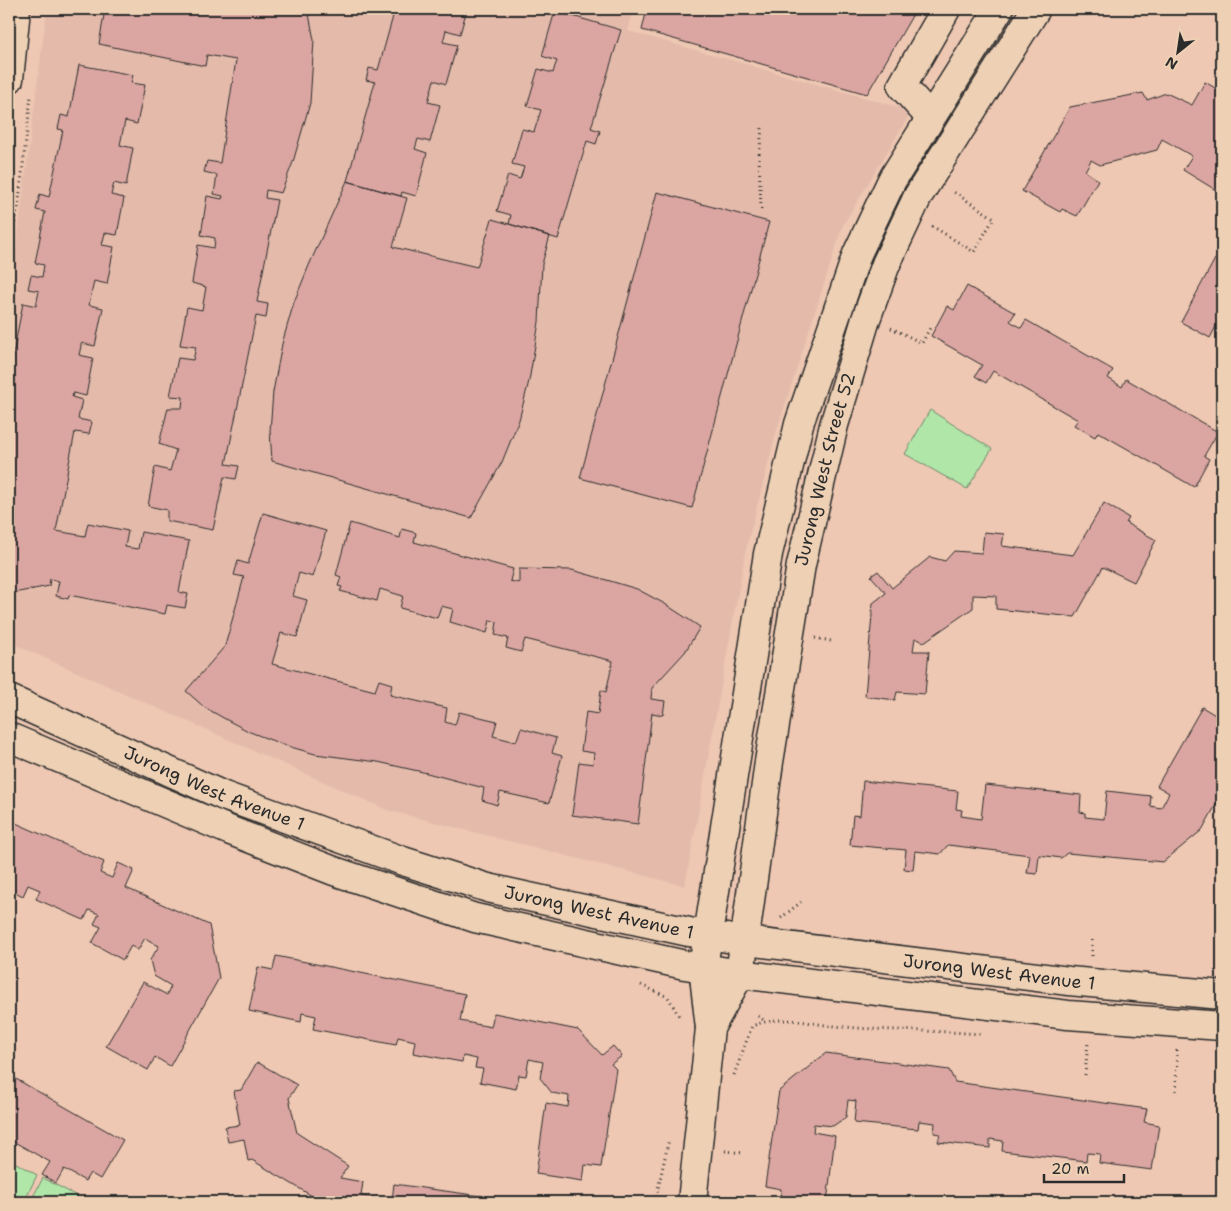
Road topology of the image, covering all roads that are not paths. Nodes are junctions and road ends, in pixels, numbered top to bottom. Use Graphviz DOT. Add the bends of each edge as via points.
graph roads {
  1 [pos="16,9"];
  2 [pos="946,9"];
  3 [pos="999,9"];
  4 [pos="1036,9"];
  5 [pos="20,86"];
  6 [pos="930,117"];
  7 [pos="9,699"];
  8 [pos="9,737"];
  9 [pos="709,936"];
  10 [pos="746,941"];
  11 [pos="704,967"];
  12 [pos="740,974"];
  13 [pos="1222,995"];
  14 [pos="1222,1026"];
  15 [pos="710,1028"];
  16 [pos="692,1202"];
  1 -- 5 [label="street"];
  2 -- 6 [label="street" via="902,86"];
  3 -- 6 [label="street, Jurong West Street 52"];
  4 -- 10 [label="street, Jurong West Street 52" via="930,177 886,264 863,328 834,425 801,565 769,762"];
  6 -- 9 [label="street, Jurong West Street 52" via="892,180 857,254 799,424 768,554"];
  7 -- 9 [label="street, Jurong West Avenue 1" via="224,796 412,864 481,886"];
  8 -- 11 [label="street, Jurong West Avenue 1" via="324,867 475,918"];
  9 -- 10 [label="street, Jurong West Avenue 1"];
  9 -- 11 [label="street, Jurong West Street 52"];
  10 -- 12 [label="street, Jurong West Street 52"];
  10 -- 13 [label="street, Jurong West Avenue 1" via="1069,981"];
  11 -- 12 [label="street, Jurong West Avenue 1"];
  11 -- 15 [label="street, Jurong West Street 52"];
  12 -- 14 [label="street, Jurong West Avenue 1" via="1068,1015"];
  12 -- 15 [label="street, Jurong West Street 52"];
  15 -- 16 [label="street"];
}
